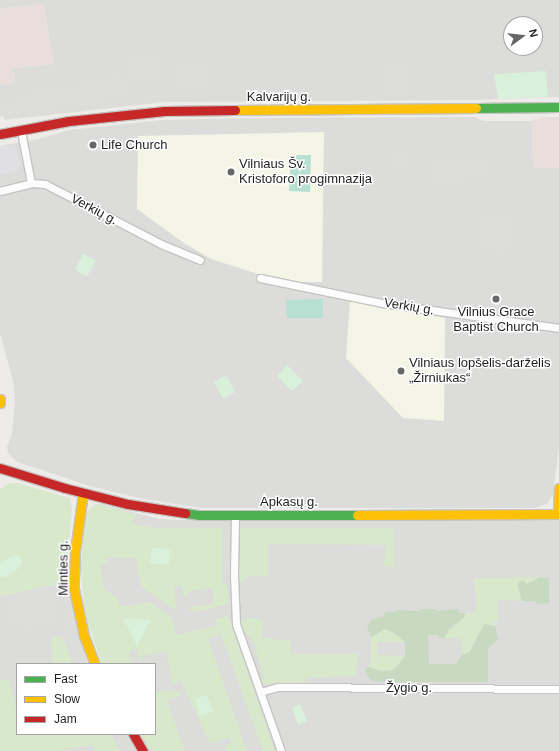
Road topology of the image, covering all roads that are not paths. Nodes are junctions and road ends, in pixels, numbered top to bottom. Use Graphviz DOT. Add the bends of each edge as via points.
graph roads {
  1 [pos="559,107"];
  2 [pos="21,131"];
  3 [pos="0,134"];
  4 [pos="31,183"];
  5 [pos="0,191"];
  6 [pos="200,260"];
  7 [pos="260,278"];
  8 [pos="559,328"];
  9 [pos="0,399"];
  10 [pos="0,404"];
  11 [pos="0,468"];
  12 [pos="559,488"];
  13 [pos="83,493"];
  14 [pos="559,514"];
  15 [pos="235,516"];
  16 [pos="95,663"];
  17 [pos="559,689"];
  18 [pos="260,692"];
  19 [pos="134,735"];
  20 [pos="143,751"];
  21 [pos="281,751"];
  1 -- 2 [label="main road, Kalvarijų g." via="164,111 94,118"];
  2 -- 3 [label="main road, Kalvarijų g."];
  2 -- 4 [label="street"];
  4 -- 5 [label="street"];
  4 -- 6 [label="street, Verkių g." via="45,184 162,244"];
  7 -- 8 [label="street, Verkių g." via="382,303"];
  9 -- 10 [label="main road"];
  11 -- 13 [label="main road, Apkasų g."];
  12 -- 14 [label="main road, Apkasų g."];
  13 -- 15 [label="main road, Apkasų g." via="166,511"];
  13 -- 16 [label="main road, Minties g." via="74,551 74,590 84,636"];
  14 -- 15 [label="main road, Apkasų g."];
  15 -- 18 [label="street" via="236,624"];
  17 -- 18 [label="street, Žygio g." via="278,686"];
  18 -- 21 [label="street"];
  19 -- 20 [label="main road"];
}
